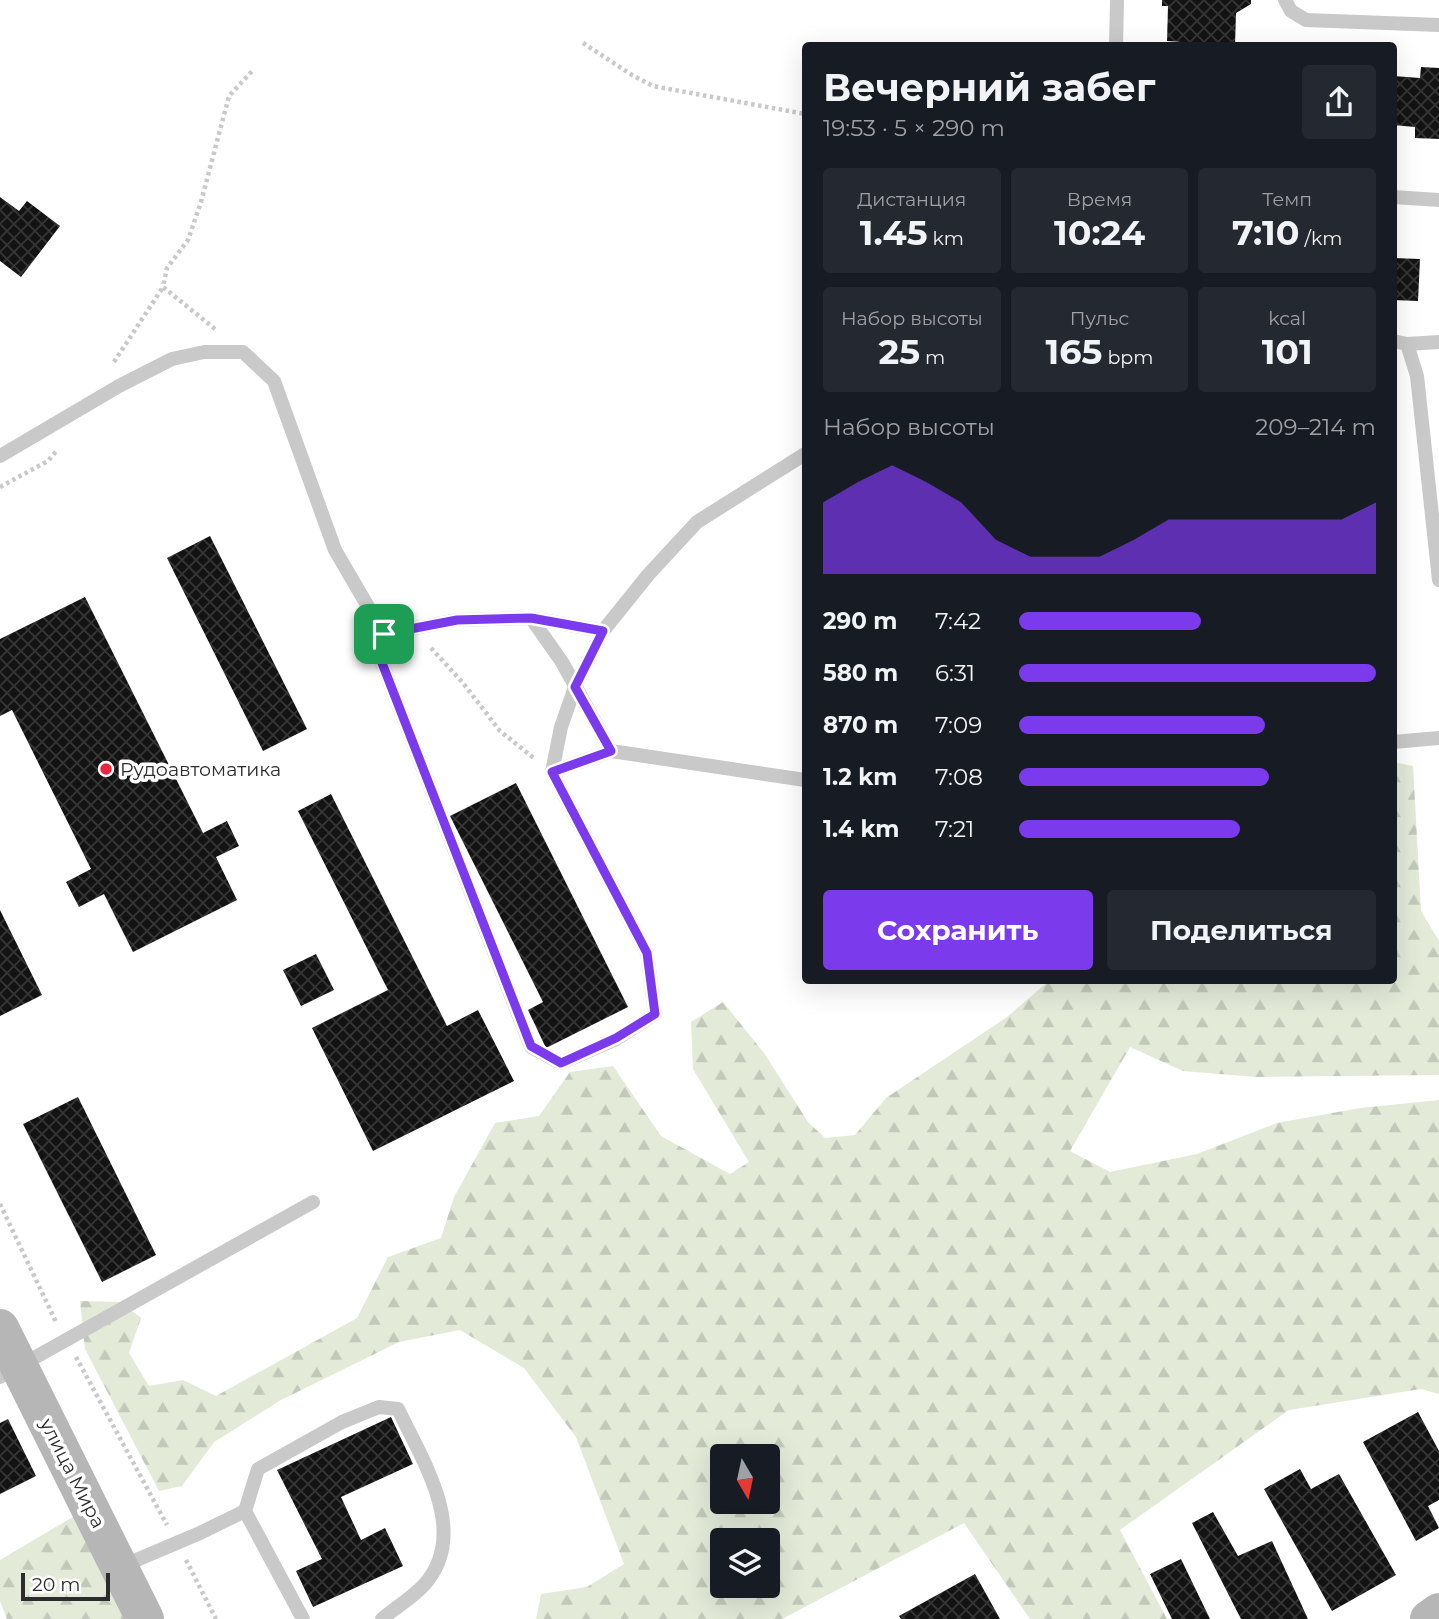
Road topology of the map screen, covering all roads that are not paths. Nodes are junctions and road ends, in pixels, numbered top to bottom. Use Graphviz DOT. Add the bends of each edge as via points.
graph roads {
  1 [pos="1117,0"];
  2 [pos="1285,0"];
  3 [pos="1439,25"];
  4 [pos="1115,42"];
  5 [pos="1397,197"];
  6 [pos="1439,200"];
  7 [pos="1439,342"];
  8 [pos="1400,343"];
  9 [pos="0,456"];
  10 [pos="802,456"];
  11 [pos="1439,580"];
  12 [pos="531,618"];
  13 [pos="603,631"];
  14 [pos="384,634"];
  15 [pos="575,687"];
  16 [pos="1439,738"];
  17 [pos="1397,742"];
  18 [pos="611,751"];
  19 [pos="552,772"];
  20 [pos="802,780"];
  21 [pos="313,1202"];
  22 [pos="0,1328"];
  23 [pos="10,1372"];
  24 [pos="246,1510"];
  25 [pos="120,1567"];
  26 [pos="1439,1612"];
  27 [pos="145,1619"];
  28 [pos="303,1619"];
  29 [pos="382,1619"];
  30 [pos="1429,1619"];
  1 -- 4 [label="lane"];
  2 -- 3 [label="lane" via="1291,11 1306,20"];
  5 -- 6 [label="lane"];
  7 -- 8 [label="lane"];
  8 -- 11 [label="lane" via="1417,376"];
  9 -- 14 [label="lane" via="172,359 204,352 243,352 274,381 335,550"];
  10 -- 13 [label="lane" via="697,522"];
  12 -- 13 [label="lane"];
  12 -- 14 [label="lane" via="457,620"];
  12 -- 15 [label="lane"];
  13 -- 15 [label="lane"];
  14 -- 19 [label="lane" via="382,663 531,1046 561,1063 655,1014 647,953"];
  15 -- 18 [label="lane"];
  15 -- 19 [label="lane"];
  16 -- 17 [label="lane"];
  18 -- 19 [label="lane"];
  18 -- 20 [label="lane"];
  21 -- 23 [label="lane"];
  22 -- 23 [label="main road, улица Мира"];
  23 -- 25 [label="main road, улица Мира"];
  24 -- 25 [label="lane"];
  24 -- 28 [label="lane"];
  24 -- 29 [label="lane" via="258,1469 342,1422 379,1407 398,1409 431,1479 444,1535 442,1556 424,1584"];
  25 -- 27 [label="main road, улица Мира"];
  26 -- 30 [label="main road"];
}
